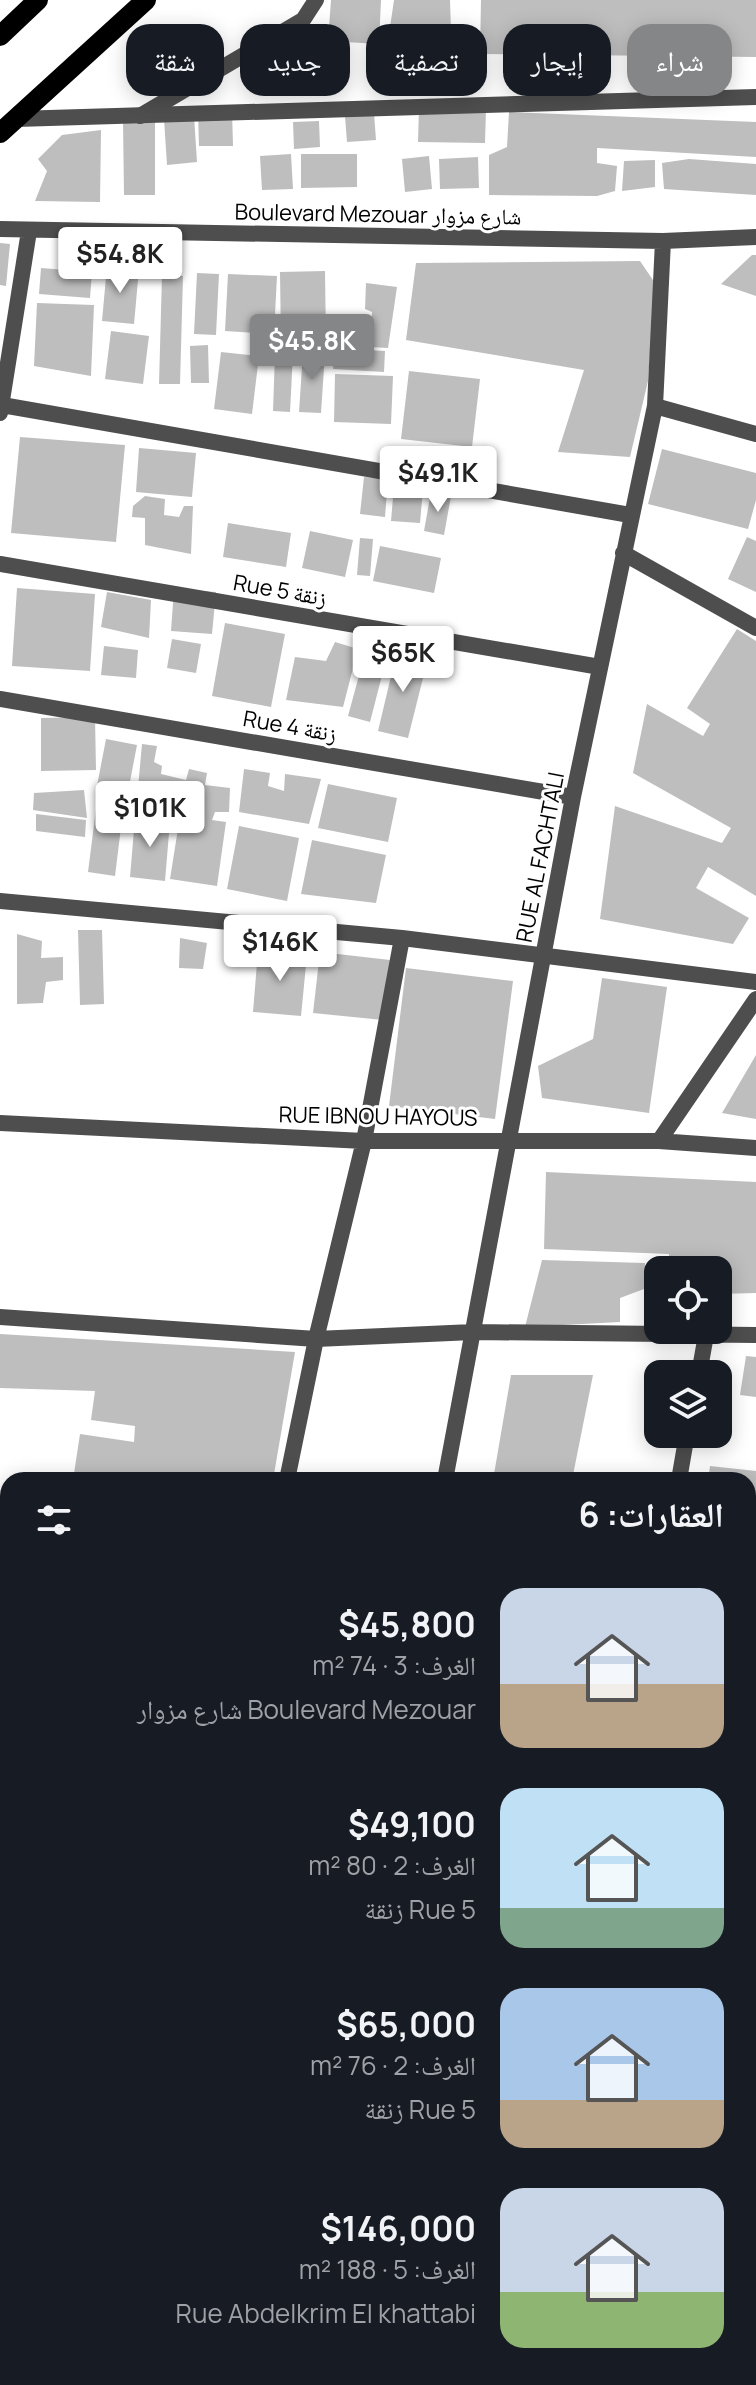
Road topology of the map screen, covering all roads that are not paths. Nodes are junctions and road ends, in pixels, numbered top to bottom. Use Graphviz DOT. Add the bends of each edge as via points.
graph roads {
  1 [pos="38,0"];
  2 [pos="146,0"];
  3 [pos="316,0"];
  4 [pos="0,36"];
  5 [pos="756,97"];
  6 [pos="138,117"];
  7 [pos="8,126"];
  8 [pos="0,229"];
  9 [pos="29,231"];
  10 [pos="756,237"];
  11 [pos="663,241"];
  12 [pos="655,406"];
  13 [pos="1,409"];
  14 [pos="756,434"];
  15 [pos="630,515"];
  16 [pos="623,553"];
  17 [pos="0,564"];
  18 [pos="756,628"];
  19 [pos="600,667"];
  20 [pos="0,699"];
  21 [pos="573,797"];
  22 [pos="0,901"];
  23 [pos="402,938"];
  24 [pos="544,955"];
  25 [pos="756,982"];
  26 [pos="756,999"];
  27 [pos="0,1123"];
  28 [pos="506,1140"];
  29 [pos="364,1141"];
  30 [pos="659,1141"];
  31 [pos="756,1148"];
  32 [pos="0,1317"];
  33 [pos="473,1332"];
  34 [pos="644,1334"];
  35 [pos="732,1335"];
  36 [pos="756,1335"];
  37 [pos="316,1339"];
  38 [pos="685,1448"];
  39 [pos="289,1472"];
  40 [pos="447,1472"];
  41 [pos="680,1472"];
  1 -- 4 [label="main road"];
  2 -- 7 [label="main road"];
  3 -- 6 [label="street" via="303,20"];
  5 -- 6 [label="street"];
  6 -- 7 [label="street"];
  8 -- 9 [label="street, Boulevard Mezouar شارع مزوار"];
  9 -- 11 [label="street, Boulevard Mezouar شارع مزوار"];
  9 -- 13 [label="street"];
  10 -- 11 [label="street, Boulevard Mezouar شارع مزوار"];
  11 -- 12 [label="street, RUE AL FACHTALI"];
  12 -- 14 [label="street"];
  12 -- 15 [label="street, RUE AL FACHTALI"];
  13 -- 15 [label="street"];
  15 -- 16 [label="street, RUE AL FACHTALI"];
  16 -- 18 [label="street"];
  16 -- 19 [label="street, RUE AL FACHTALI"];
  17 -- 19 [label="street, Rue 5 زنقة"];
  19 -- 21 [label="street, RUE AL FACHTALI"];
  20 -- 21 [label="street, Rue 4 زنقة"];
  21 -- 24 [label="street, RUE AL FACHTALI"];
  22 -- 23 [label="street"];
  23 -- 24 [label="street"];
  23 -- 29 [label="street"];
  24 -- 25 [label="street"];
  24 -- 28 [label="street, RUE AL FACHTALI"];
  26 -- 30 [label="street"];
  27 -- 29 [label="street, RUE IBNOU HAYOUS"];
  28 -- 29 [label="street, RUE IBNOU HAYOUS"];
  28 -- 30 [label="street, RUE IBNOU HAYOUS"];
  28 -- 33 [label="street, RUE AL FACHTALI"];
  29 -- 37 [label="street"];
  30 -- 31 [label="street, RUE IBNOU HAYOUS"];
  32 -- 37 [label="street"];
  33 -- 34 [label="street"];
  33 -- 37 [label="street"];
  33 -- 40 [label="street, RUE AL FACHTALI"];
  35 -- 36 [label="street"];
  37 -- 39 [label="street"];
  38 -- 41 [label="street"];
}
